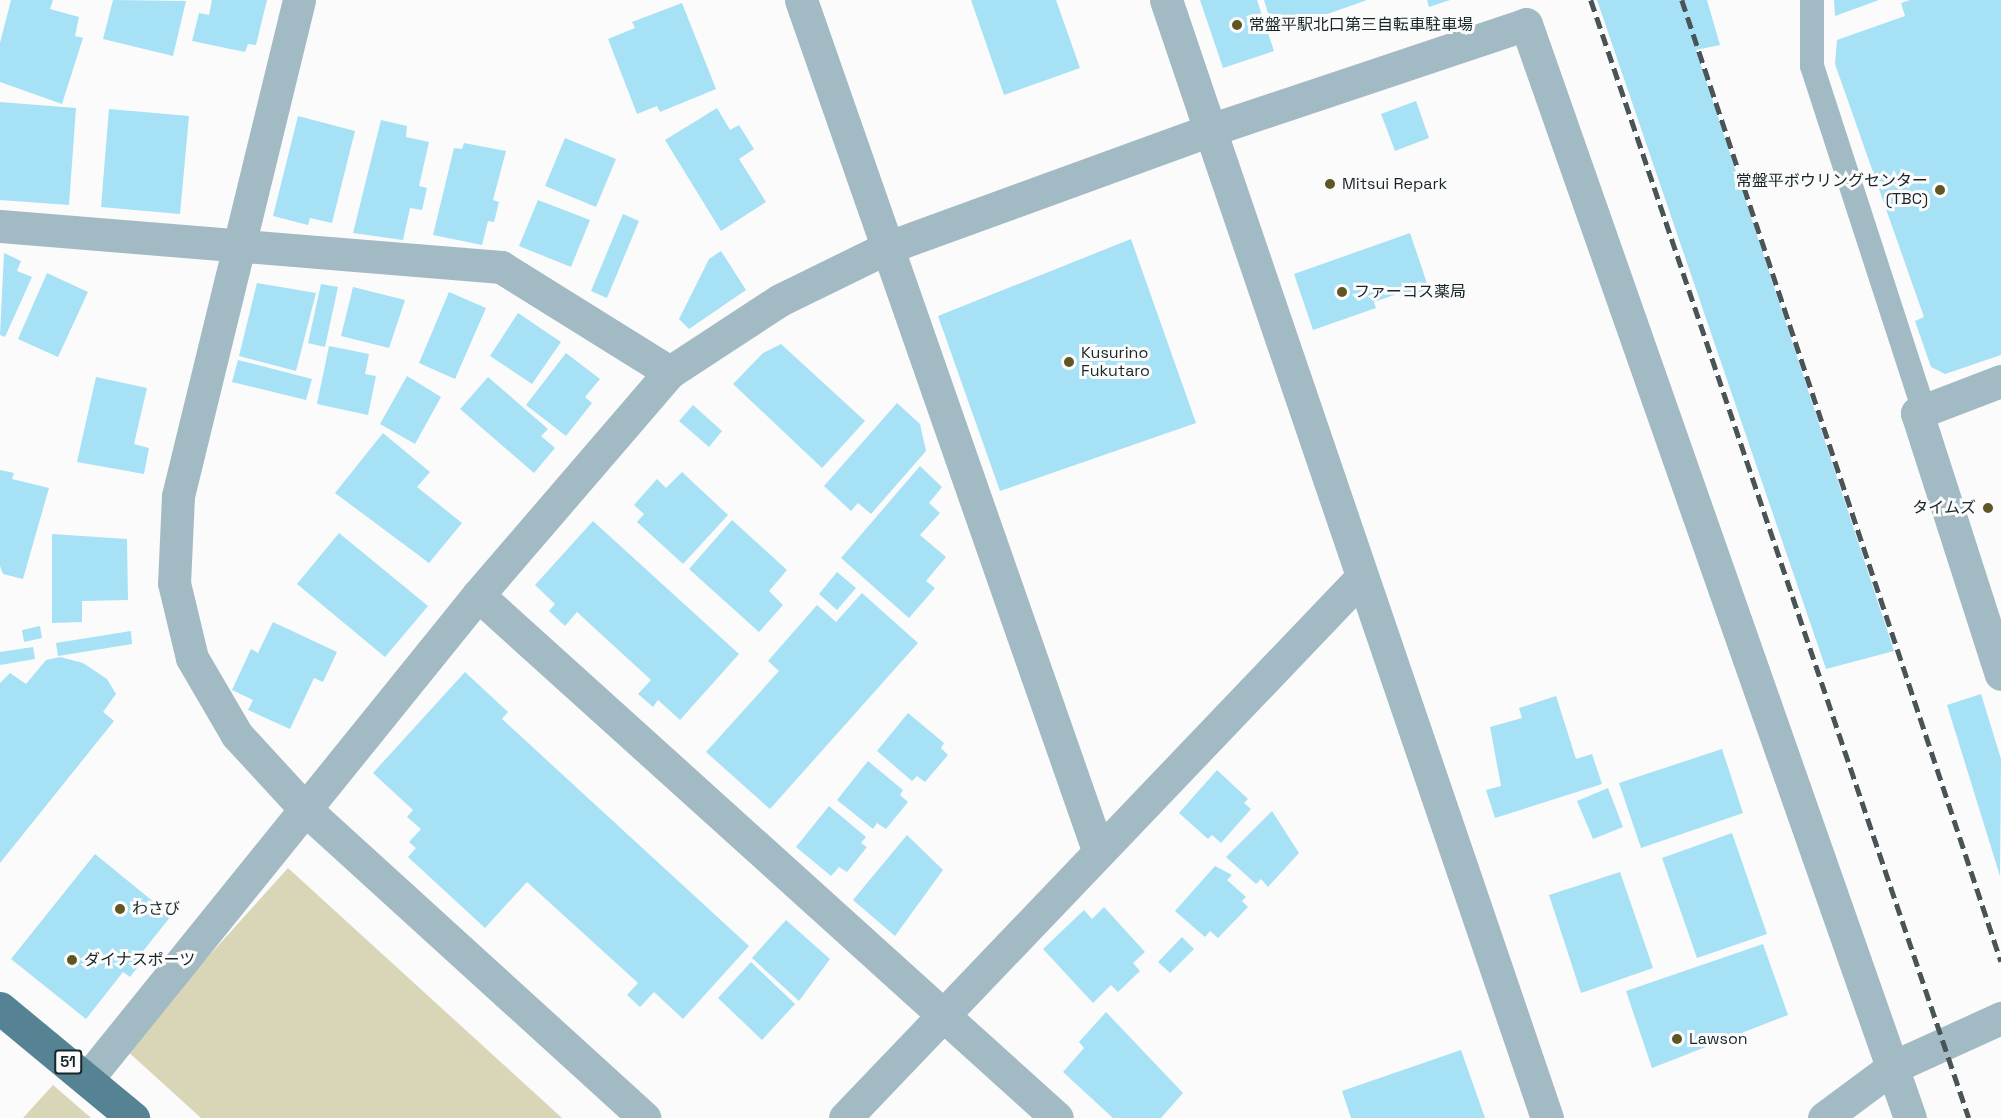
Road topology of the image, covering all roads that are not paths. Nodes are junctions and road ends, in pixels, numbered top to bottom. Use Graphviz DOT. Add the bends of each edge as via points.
graph roads {
  1 [pos="299,0"];
  2 [pos="801,0"];
  3 [pos="1166,0"];
  4 [pos="1812,0"];
  5 [pos="1210,130"];
  6 [pos="0,226"];
  7 [pos="238,246"];
  8 [pos="886,248"];
  9 [pos="670,372"];
  10 [pos="2001,381"];
  11 [pos="1924,411"];
  12 [pos="1360,579"];
  13 [pos="478,595"];
  14 [pos="2001,674"];
  15 [pos="305,810"];
  16 [pos="1098,850"];
  17 [pos="0,1008"];
  18 [pos="945,1014"];
  19 [pos="2001,1018"];
  20 [pos="1893,1067"];
  21 [pos="88,1078"];
  22 [pos="133,1118"];
  23 [pos="644,1118"];
  24 [pos="845,1118"];
  25 [pos="1057,1118"];
  26 [pos="1547,1118"];
  27 [pos="1824,1118"];
  28 [pos="1910,1118"];
  1 -- 7 [label="street"];
  2 -- 8 [label="street"];
  3 -- 5 [label="street"];
  4 -- 11 [label="lane" via="1812,66"];
  5 -- 8 [label="street"];
  5 -- 12 [label="street"];
  5 -- 20 [label="street" via="1526,24"];
  6 -- 7 [label="street"];
  7 -- 9 [label="street" via="501,267"];
  7 -- 15 [label="street" via="178,496 174,583 192,658 237,735"];
  8 -- 9 [label="street" via="780,300"];
  8 -- 16 [label="street"];
  9 -- 13 [label="street"];
  10 -- 11 [label="street"];
  11 -- 14 [label="street" via="1917,413"];
  12 -- 16 [label="street"];
  12 -- 26 [label="street"];
  13 -- 15 [label="street"];
  13 -- 18 [label="street"];
  15 -- 21 [label="street"];
  15 -- 23 [label="street"];
  16 -- 18 [label="street"];
  17 -- 21 [label="main road, 51"];
  18 -- 24 [label="street"];
  18 -- 25 [label="street"];
  19 -- 20 [label="street"];
  20 -- 27 [label="street"];
  20 -- 28 [label="street"];
  21 -- 22 [label="main road, 51"];
}
